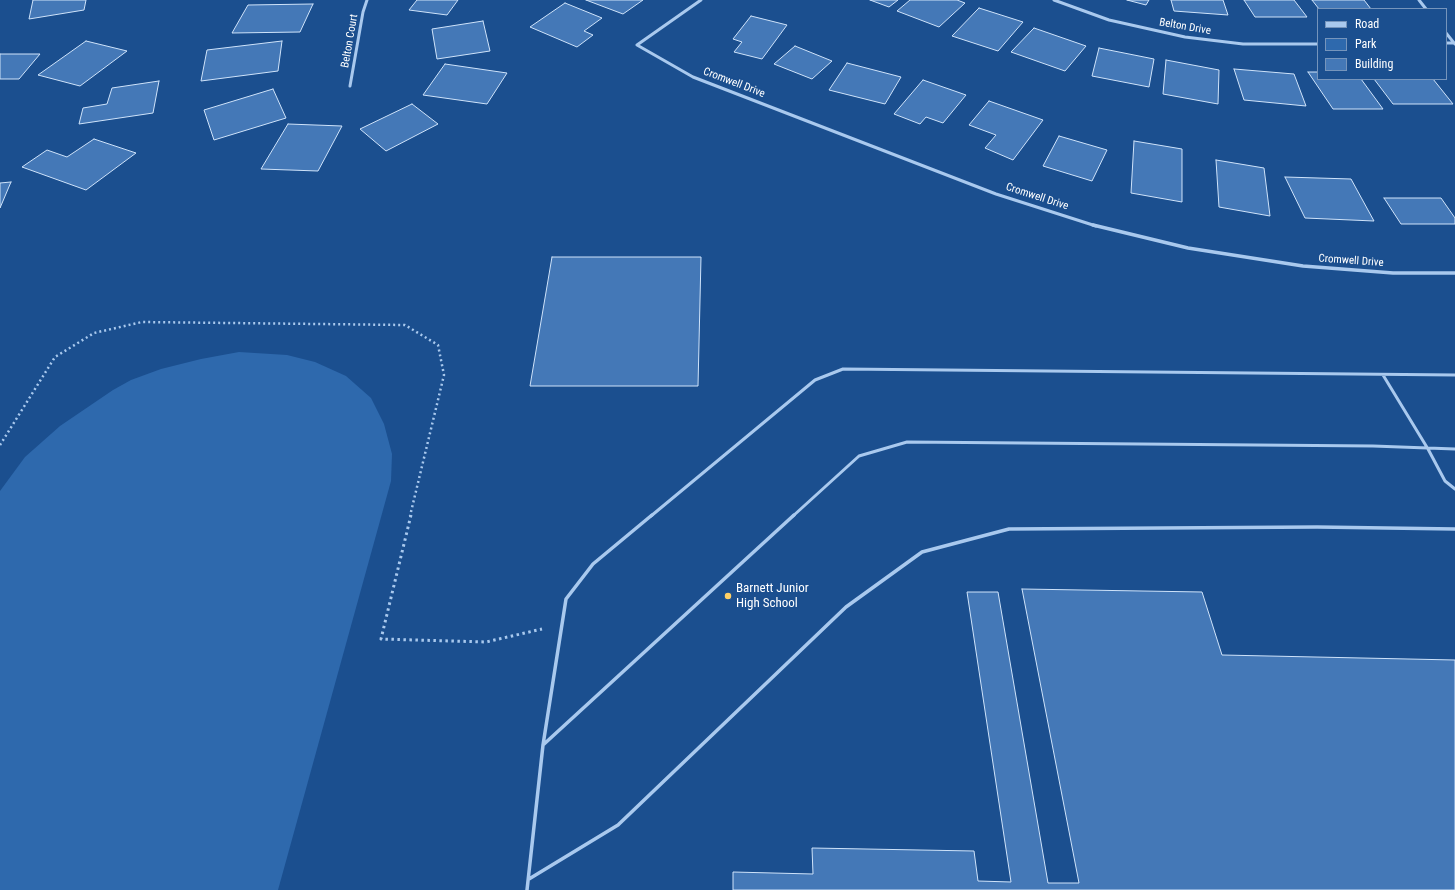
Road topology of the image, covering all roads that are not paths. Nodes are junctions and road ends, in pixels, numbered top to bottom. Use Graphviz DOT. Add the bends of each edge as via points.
graph roads {
  1 [pos="367,0"];
  2 [pos="701,0"];
  3 [pos="1054,0"];
  4 [pos="1419,0"];
  5 [pos="1425,8"];
  6 [pos="1447,34"];
  7 [pos="1455,43"];
  8 [pos="1317,44"];
  9 [pos="350,86"];
  10 [pos="1455,273"];
  11 [pos="1383,375"];
  12 [pos="1455,375"];
  13 [pos="1428,449"];
  14 [pos="1455,449"];
  15 [pos="1455,489"];
  16 [pos="1455,529"];
  17 [pos="543,746"];
  18 [pos="529,879"];
  19 [pos="527,890"];
  1 -- 9 [label="street, Belton Court"];
  2 -- 10 [label="street, Cromwell Drive" via="638,45 693,77 996,194 1109,230 1188,248 1303,266 1393,273"];
  3 -- 8 [label="street, Belton Drive" via="1109,20 1185,37 1243,44"];
  4 -- 5 [label="street"];
  6 -- 7 [label="street"];
  11 -- 12 [label="lane"];
  11 -- 13 [label="lane"];
  11 -- 17 [label="lane" via="843,369 815,380 593,564 566,599"];
  13 -- 14 [label="lane"];
  13 -- 15 [label="lane" via="1445,481"];
  13 -- 17 [label="lane" via="1373,446 907,442 858,456"];
  16 -- 18 [label="lane" via="1317,526 1009,529 922,552 846,607 618,825"];
  17 -- 18 [label="lane"];
  18 -- 19 [label="lane"];
}
